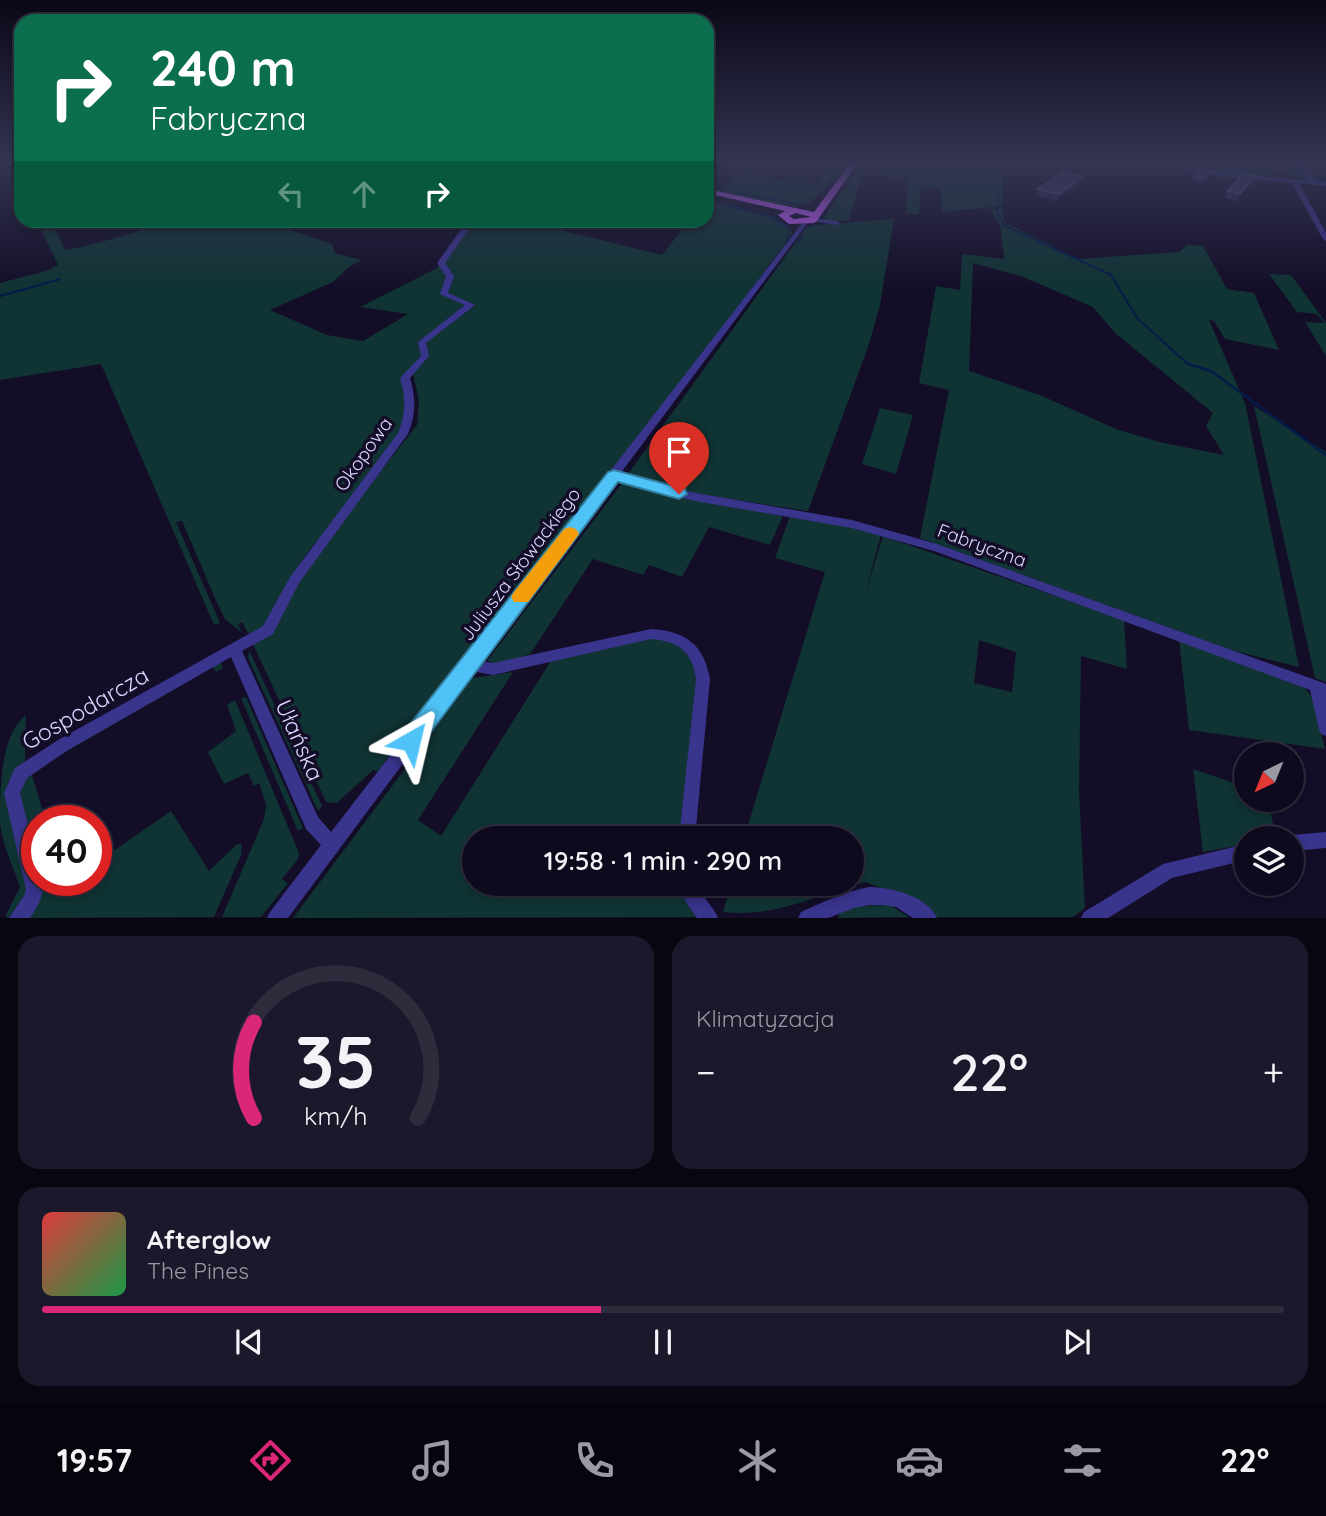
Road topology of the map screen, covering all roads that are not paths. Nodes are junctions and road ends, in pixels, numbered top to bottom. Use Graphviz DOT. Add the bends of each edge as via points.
graph roads {
  1 [pos="742,204"];
  2 [pos="762,204"];
  3 [pos="812,204"];
  4 [pos="823,204"];
  5 [pos="1307,204"];
  6 [pos="797,210"];
  7 [pos="782,215"];
  8 [pos="811,219"];
  9 [pos="792,222"];
  10 [pos="837,223"];
  11 [pos="466,228"];
  12 [pos="797,235"];
  13 [pos="1326,239"];
  14 [pos="614,476"];
  15 [pos="234,648"];
  16 [pos="469,665"];
  17 [pos="1321,688"];
  18 [pos="1326,729"];
  19 [pos="688,826"];
  20 [pos="1326,840"];
  21 [pos="1304,842"];
  22 [pos="331,844"];
  23 [pos="1234,855"];
  24 [pos="692,896"];
  25 [pos="18,918"];
  26 [pos="276,918"];
  27 [pos="709,918"];
  28 [pos="807,918"];
  29 [pos="928,918"];
  30 [pos="1090,918"];
  1 -- 7 [label="main road"];
  2 -- 6 [label="main road"];
  3 -- 6 [label="main road"];
  4 -- 8 [label="main road, Juliusza Słowackiego"];
  5 -- 13 [label="street"];
  6 -- 7 [label="main road"];
  6 -- 8 [label="main road"];
  7 -- 9 [label="main road"];
  8 -- 9 [label="main road"];
  8 -- 10 [label="street"];
  8 -- 12 [label="street, Juliusza Słowackiego"];
  9 -- 12 [label="street"];
  11 -- 15 [label="street, Okopowa" via="441,263 450,276 444,294 471,305 422,342 425,356 405,379 411,398 410,419 403,434 294,580 268,630"];
  12 -- 14 [label="street, Juliusza Słowackiego"];
  14 -- 16 [label="street, Juliusza Słowackiego"];
  14 -- 17 [label="street, Fabryczna" via="695,497 852,524 937,548"];
  15 -- 22 [label="street, Ułańska" via="312,822"];
  15 -- 25 [label="street, Gospodarcza" via="21,773 12,793 36,889"];
  16 -- 19 [label="street" via="493,668 651,634 685,643 698,657 703,679"];
  16 -- 22 [label="street, Juliusza Słowackiego"];
  17 -- 18 [label="street"];
  20 -- 21 [label="street"];
  22 -- 26 [label="street, Juliusza Słowackiego"];
  23 -- 30 [label="street" via="1169,870"];
  24 -- 27 [label="street"];
  28 -- 29 [label="street" via="866,894 881,894 909,903"];
}
